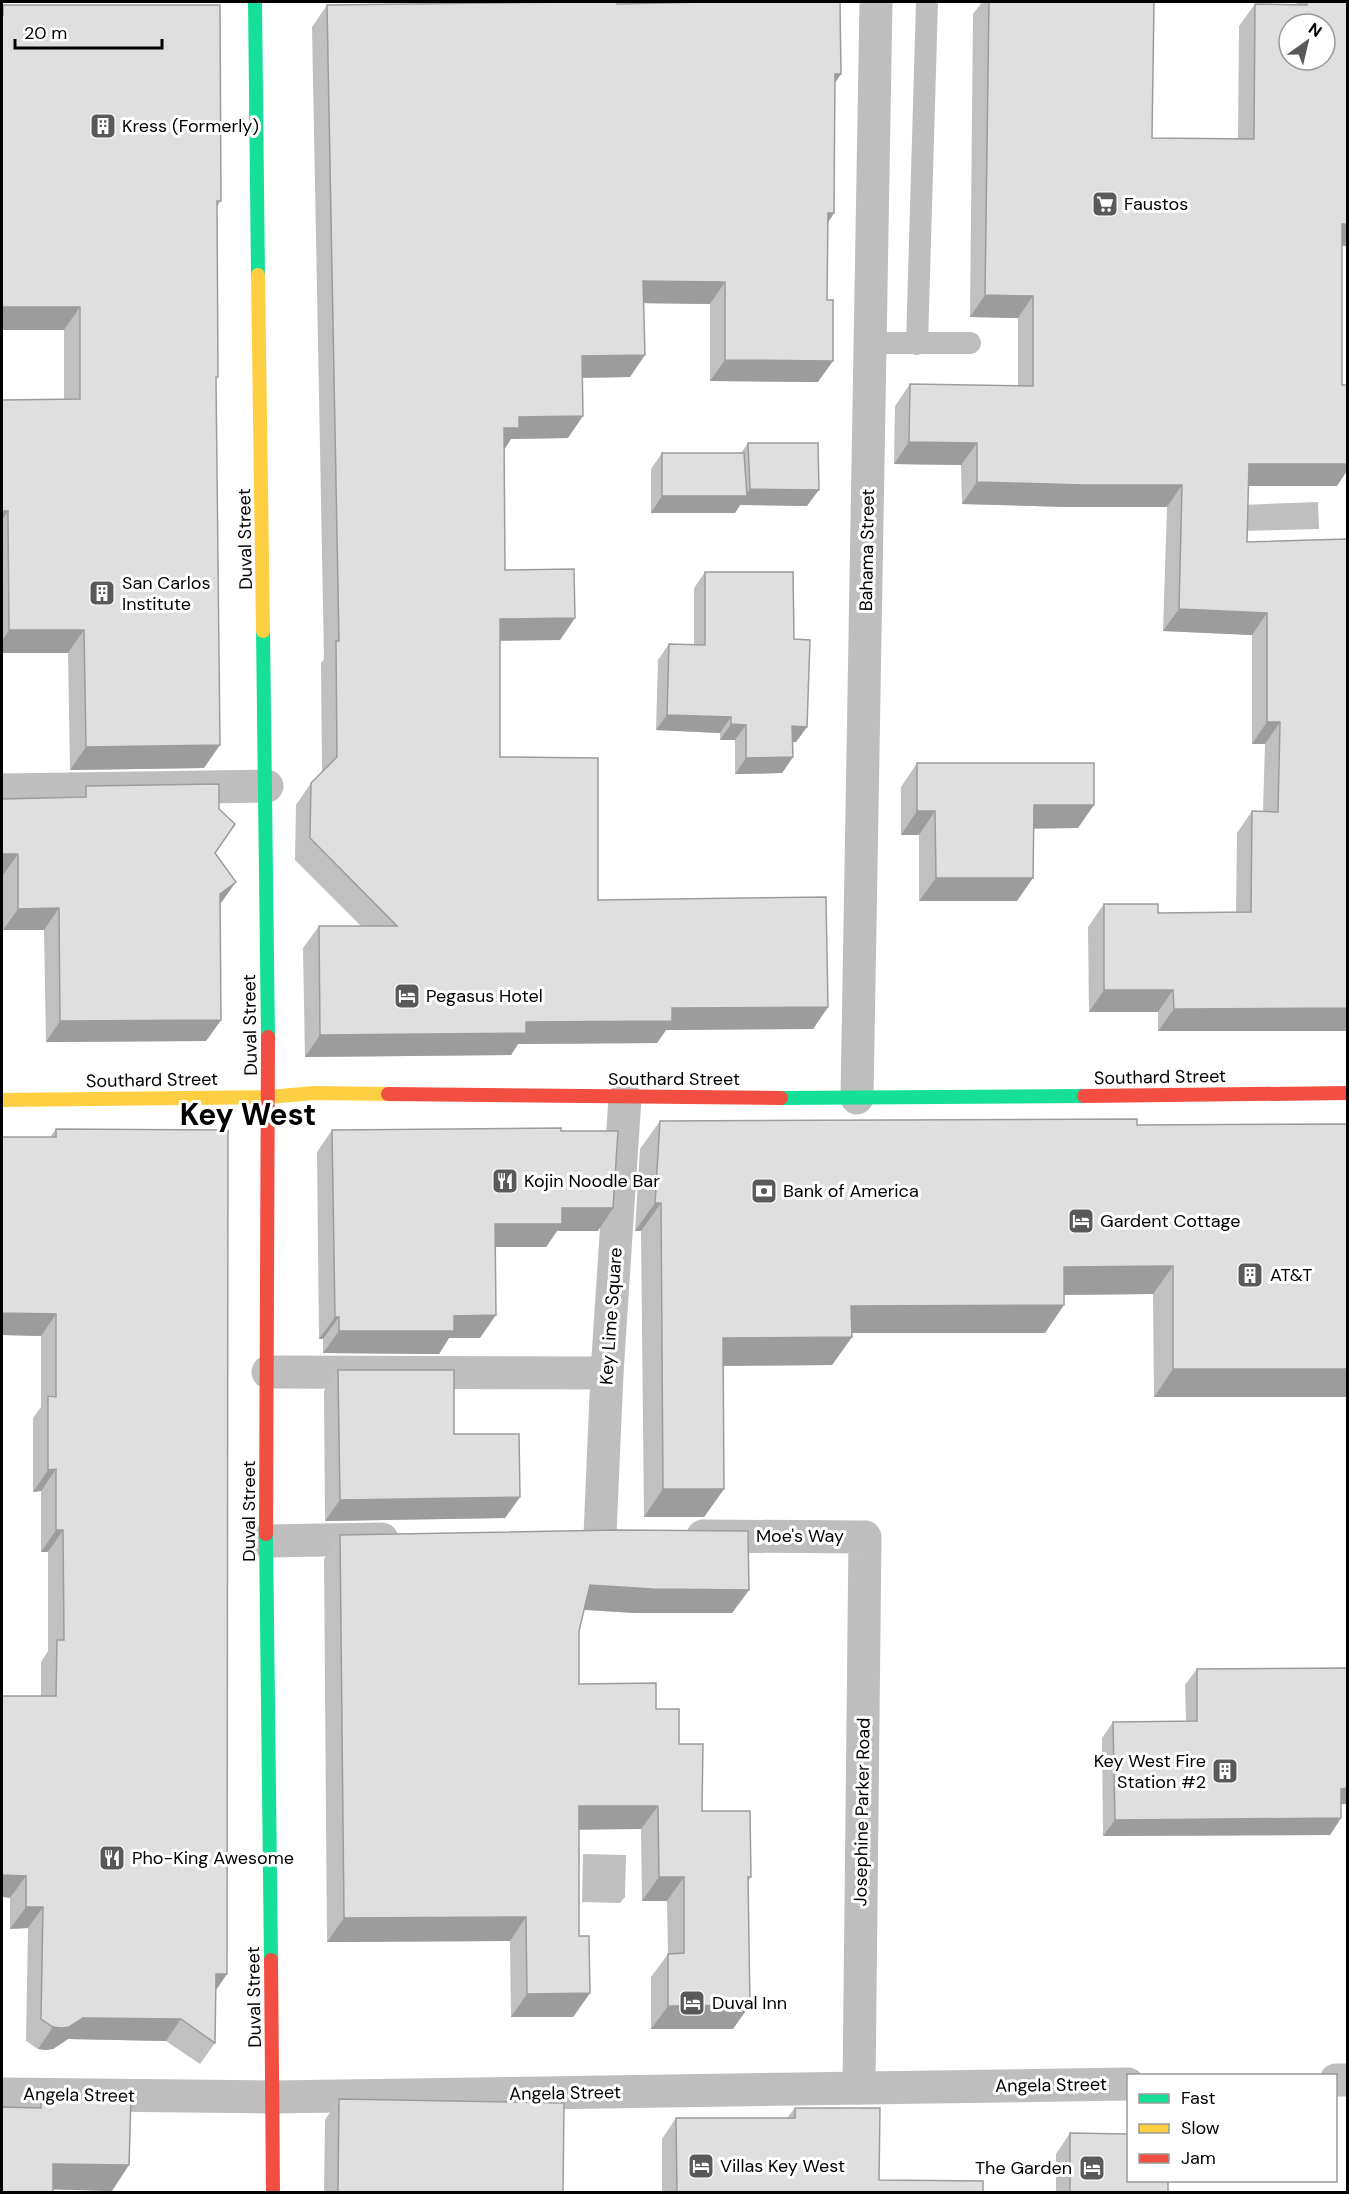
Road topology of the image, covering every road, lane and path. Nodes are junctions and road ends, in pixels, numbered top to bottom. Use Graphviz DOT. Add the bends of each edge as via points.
graph roads {
  1 [pos="255,2"];
  2 [pos="876,2"];
  3 [pos="927,2"];
  4 [pos="870,343"];
  5 [pos="970,343"];
  6 [pos="917,344"];
  7 [pos="267,786"];
  8 [pos="2,790"];
  9 [pos="1347,1093"];
  10 [pos="269,1097"];
  11 [pos="625,1098"];
  12 [pos="857,1098"];
  13 [pos="2,1100"];
  14 [pos="268,1372"];
  15 [pos="607,1373"];
  16 [pos="634,1535"];
  17 [pos="669,1535"];
  18 [pos="865,1537"];
  19 [pos="409,1538"];
  20 [pos="266,1541"];
  21 [pos="1127,2084"];
  22 [pos="859,2088"];
  23 [pos="2,2094"];
  24 [pos="273,2097"];
  25 [pos="273,2193"];
  1 -- 7 [label="street, Duval Street"];
  2 -- 4 [label="street, Bahama Street"];
  3 -- 6 [label="lane"];
  4 -- 6 [label="lane"];
  4 -- 12 [label="street, Bahama Street"];
  5 -- 6 [label="lane"];
  7 -- 8 [label="street"];
  7 -- 10 [label="street, Duval Street"];
  9 -- 12 [label="street, Southard Street"];
  10 -- 11 [label="street, Southard Street" via="314,1093"];
  10 -- 13 [label="street, Southard Street"];
  10 -- 14 [label="street, Duval Street"];
  11 -- 12 [label="street, Southard Street"];
  11 -- 15 [label="street, Key Lime Square"];
  14 -- 15 [label="street"];
  14 -- 20 [label="street, Duval Street"];
  15 -- 16 [label="street, Key Lime Square" via="588,1535"];
  17 -- 18 [label="street, Moe's Way"];
  18 -- 22 [label="street, Josephine Parker Road"];
  19 -- 20 [label="street"];
  20 -- 24 [label="street, Duval Street"];
  21 -- 22 [label="street, Angela Street"];
  22 -- 24 [label="street, Angela Street"];
  23 -- 24 [label="street, Angela Street"];
  24 -- 25 [label="street, Duval Street"];
}
